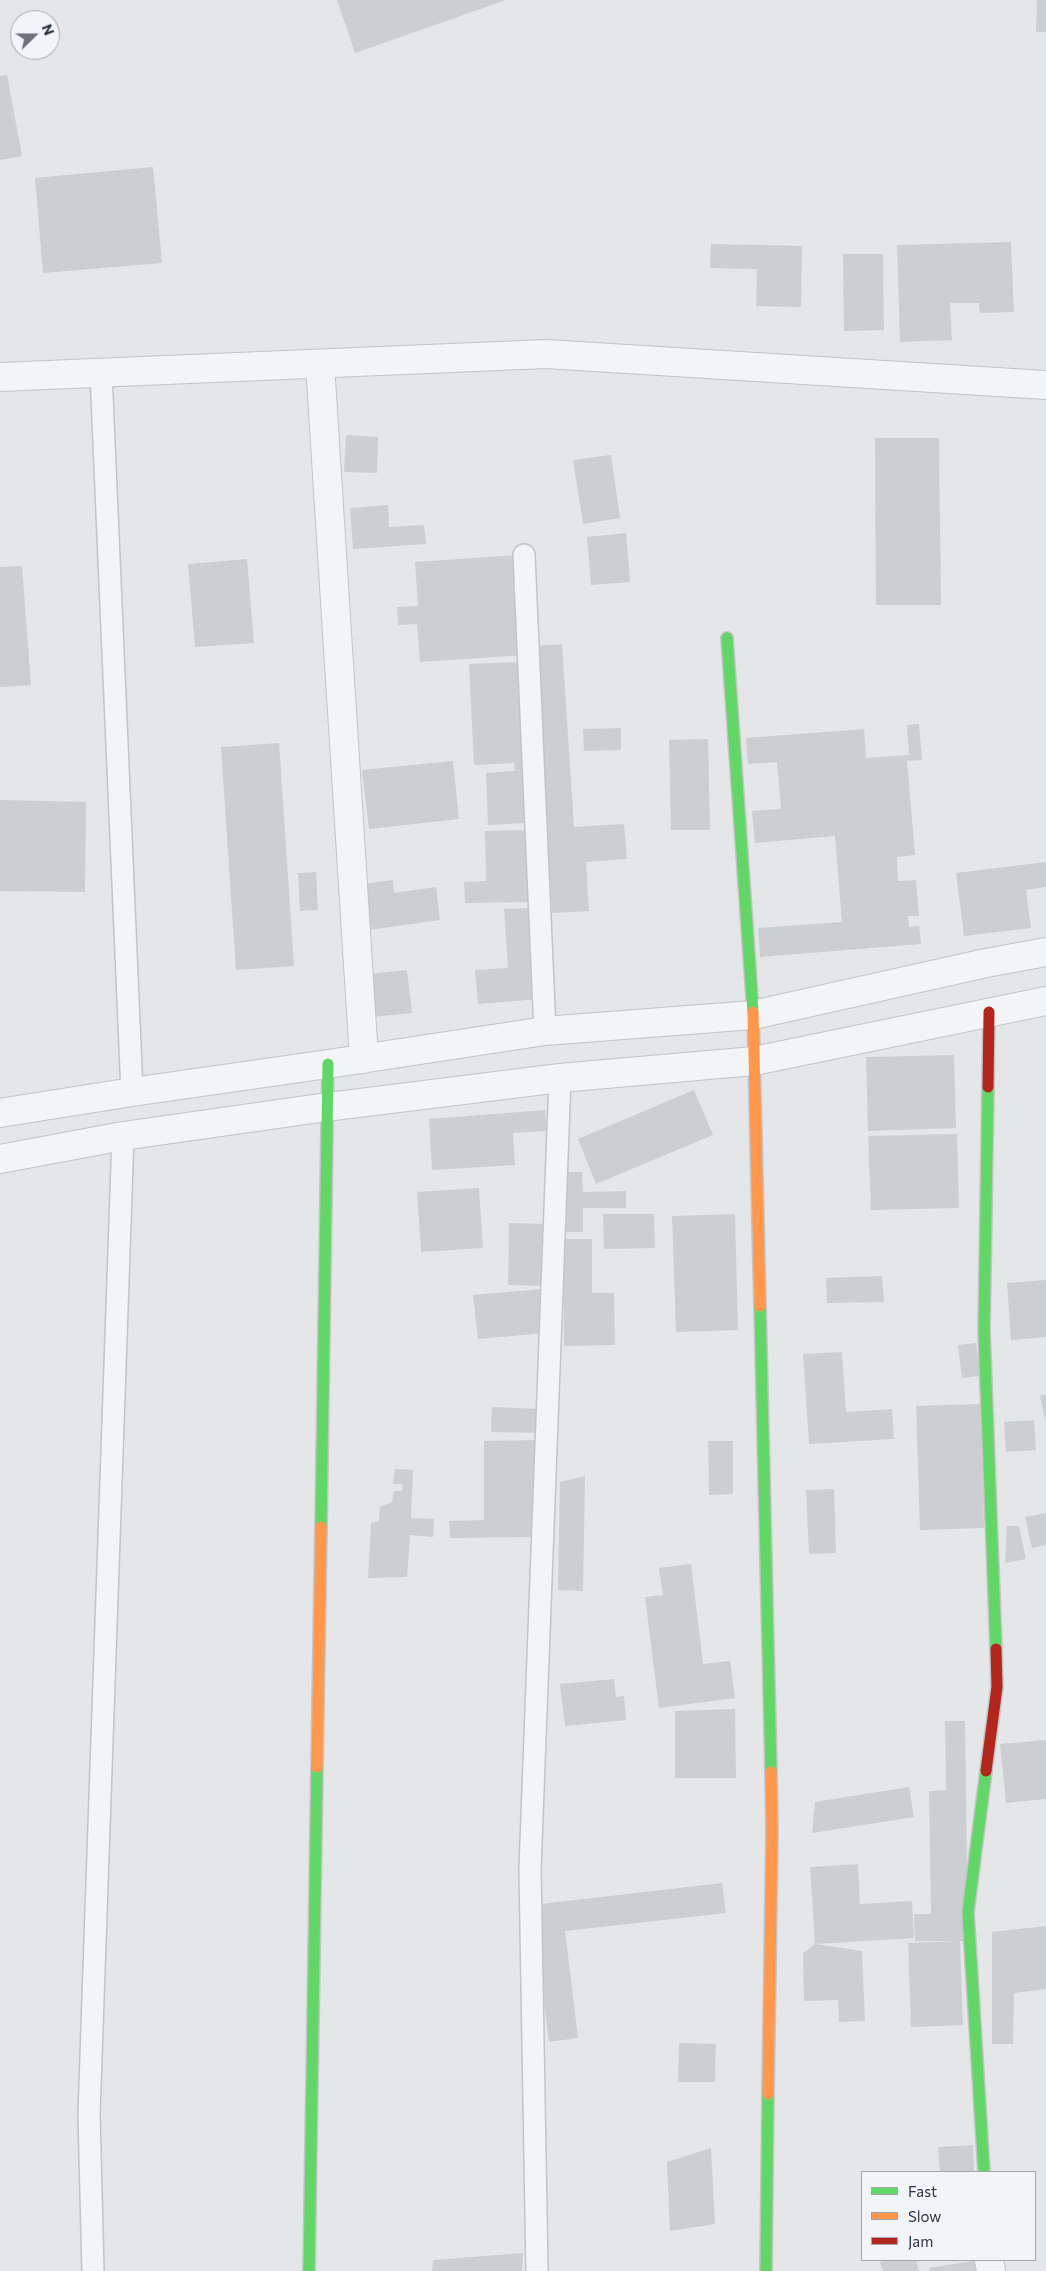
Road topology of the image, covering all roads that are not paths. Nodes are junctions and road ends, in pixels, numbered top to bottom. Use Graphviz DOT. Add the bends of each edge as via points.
graph roads {
  1 [pos="320,364"];
  2 [pos="101,373"];
  3 [pos="0,378"];
  4 [pos="1046,385"];
  5 [pos="524,555"];
  6 [pos="726,638"];
  7 [pos="1046,952"];
  8 [pos="1046,1001"];
  9 [pos="989,1012"];
  10 [pos="752,1014"];
  11 [pos="545,1031"];
  12 [pos="364,1059"];
  13 [pos="754,1061"];
  14 [pos="328,1064"];
  15 [pos="560,1078"];
  16 [pos="132,1092"];
  17 [pos="327,1107"];
  18 [pos="0,1113"];
  19 [pos="123,1136"];
  20 [pos="0,1159"];
  21 [pos="984,2171"];
  22 [pos="93,2271"];
  23 [pos="309,2271"];
  24 [pos="536,2271"];
  25 [pos="766,2271"];
  1 -- 2 [label="street"];
  1 -- 4 [label="street" via="546,354"];
  1 -- 12 [label="street"];
  2 -- 3 [label="street"];
  2 -- 16 [label="lane"];
  5 -- 11 [label="lane"];
  6 -- 10 [label="street"];
  7 -- 10 [label="street"];
  8 -- 9 [label="street"];
  9 -- 13 [label="street"];
  9 -- 21 [label="street" via="984,1330 997,1687 968,1912"];
  10 -- 11 [label="street"];
  10 -- 13 [label="street"];
  11 -- 12 [label="street"];
  12 -- 14 [label="street"];
  13 -- 15 [label="street"];
  13 -- 25 [label="street" via="772,1831"];
  14 -- 16 [label="street"];
  14 -- 17 [label="street"];
  15 -- 17 [label="street"];
  15 -- 24 [label="lane" via="530,1870"];
  16 -- 18 [label="street"];
  17 -- 19 [label="street"];
  17 -- 23 [label="street"];
  19 -- 20 [label="street"];
  19 -- 22 [label="lane" via="89,2114"];
}
